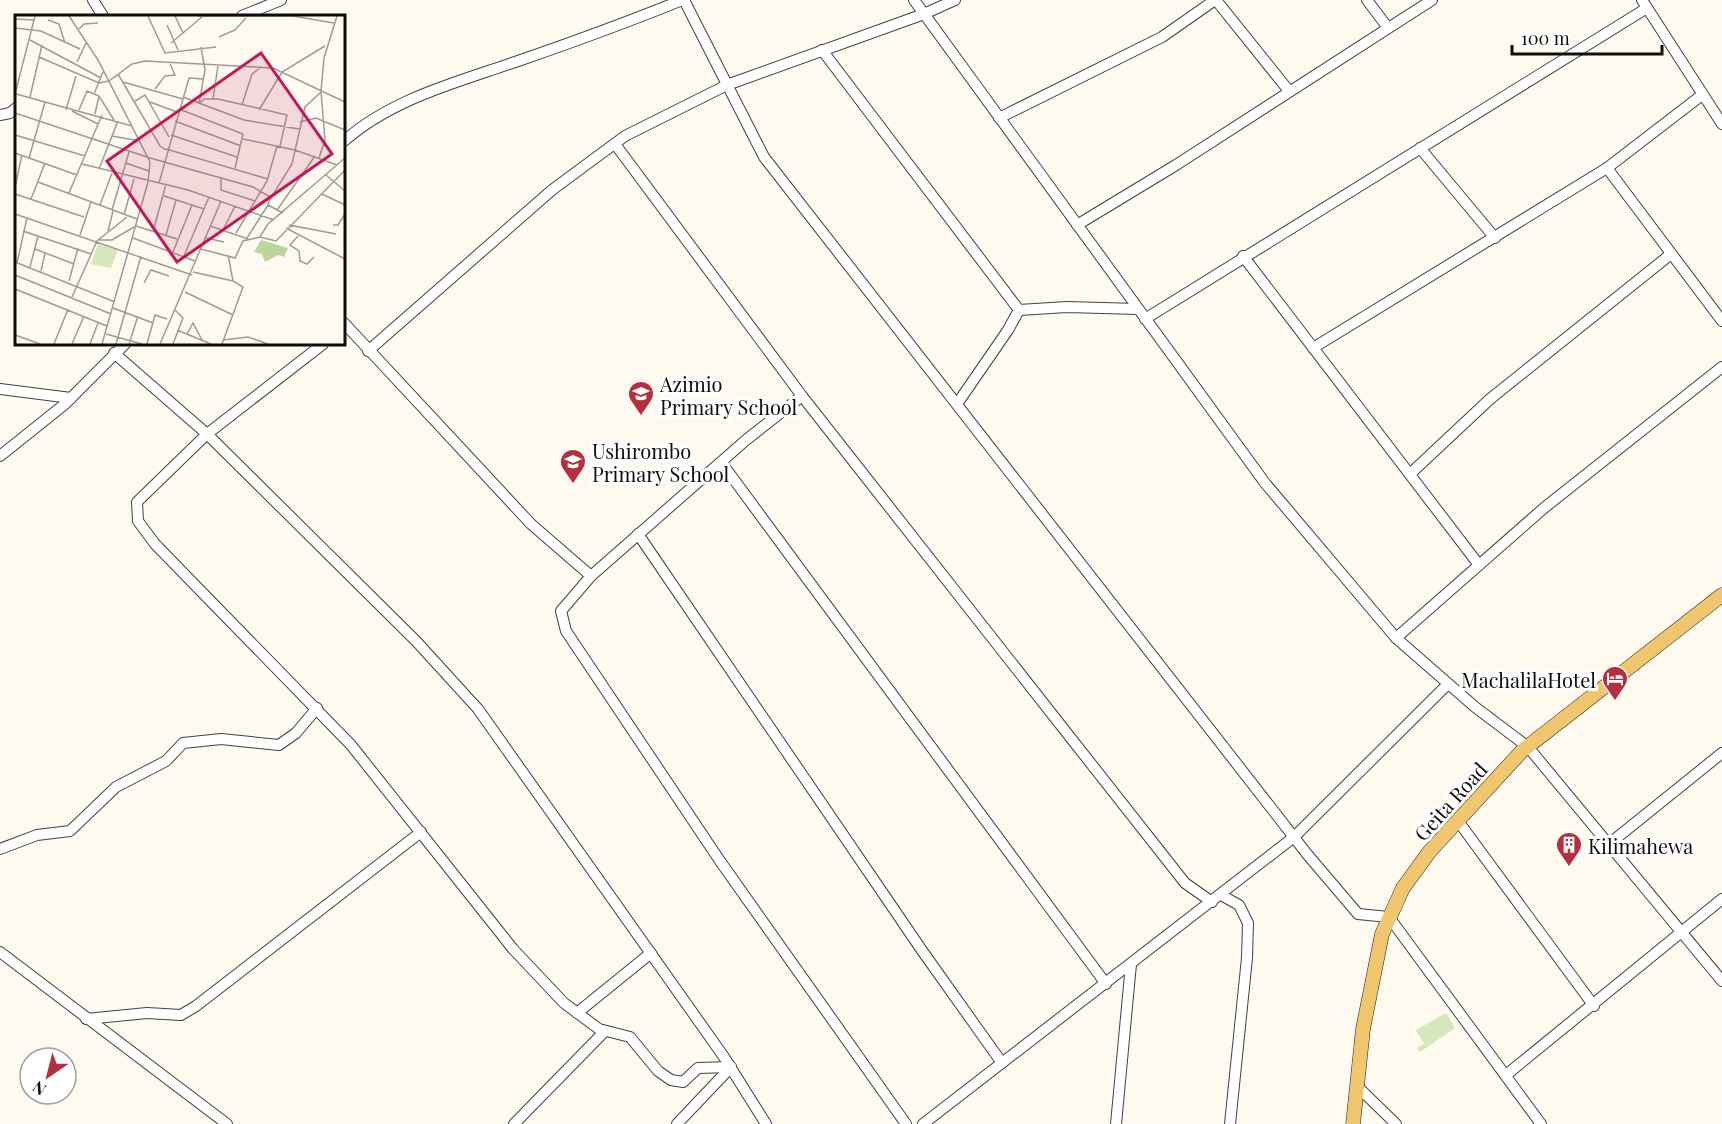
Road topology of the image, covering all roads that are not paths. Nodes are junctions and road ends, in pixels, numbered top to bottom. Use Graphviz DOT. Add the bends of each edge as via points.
graph roads {
  1 [pos="93,0"];
  2 [pos="281,0"];
  3 [pos="683,0"];
  4 [pos="914,0"];
  5 [pos="955,0"];
  6 [pos="1216,0"];
  7 [pos="1367,0"];
  8 [pos="1432,0"];
  9 [pos="1645,4"];
  10 [pos="924,14"];
  11 [pos="102,15"];
  12 [pos="244,15"];
  13 [pos="1388,28"];
  14 [pos="822,50"];
  15 [pos="727,85"];
  16 [pos="1289,91"];
  17 [pos="1702,95"];
  18 [pos="15,109"];
  19 [pos="0,115"];
  20 [pos="999,118"];
  21 [pos="1722,124"];
  22 [pos="345,140"];
  23 [pos="615,144"];
  24 [pos="1420,147"];
  25 [pos="1607,168"];
  26 [pos="1077,225"];
  27 [pos="1495,238"];
  28 [pos="1671,254"];
  29 [pos="1243,256"];
  30 [pos="1138,309"];
  31 [pos="1019,310"];
  32 [pos="1145,319"];
  33 [pos="1722,321"];
  34 [pos="345,327"];
  35 [pos="124,345"];
  36 [pos="322,345"];
  37 [pos="1313,348"];
  38 [pos="368,351"];
  39 [pos="114,353"];
  40 [pos="1722,366"];
  41 [pos="0,389"];
  42 [pos="802,396"];
  43 [pos="71,398"];
  44 [pos="957,404"];
  45 [pos="207,434"];
  46 [pos="0,456"];
  47 [pos="721,462"];
  48 [pos="1410,474"];
  49 [pos="638,534"];
  50 [pos="1479,565"];
  51 [pos="591,576"];
  52 [pos="1722,595"];
  53 [pos="1396,638"];
  54 [pos="1448,684"];
  55 [pos="317,708"];
  56 [pos="1528,747"];
  57 [pos="1722,753"];
  58 [pos="1458,821"];
  59 [pos="421,832"];
  60 [pos="1294,837"];
  61 [pos="1609,844"];
  62 [pos="0,849"];
  63 [pos="1217,899"];
  64 [pos="1722,899"];
  65 [pos="1389,917"];
  66 [pos="1680,931"];
  67 [pos="0,952"];
  68 [pos="651,953"];
  69 [pos="1131,964"];
  70 [pos="1722,981"];
  71 [pos="1106,984"];
  72 [pos="1594,1006"];
  73 [pos="578,1013"];
  74 [pos="86,1019"];
  75 [pos="605,1031"];
  76 [pos="1002,1063"];
  77 [pos="731,1067"];
  78 [pos="1506,1075"];
  79 [pos="1357,1086"];
  80 [pos="937,1120"];
  81 [pos="227,1124"];
  82 [pos="514,1124"];
  83 [pos="677,1124"];
  84 [pos="766,1124"];
  85 [pos="906,1124"];
  86 [pos="923,1124"];
  87 [pos="1116,1124"];
  88 [pos="1230,1124"];
  89 [pos="1353,1124"];
  90 [pos="1396,1124"];
  91 [pos="1541,1124"];
  1 -- 11 [label="street"];
  2 -- 12 [label="street"];
  3 -- 15 [label="street"];
  3 -- 22 [label="street" via="612,29 412,98"];
  4 -- 10 [label="street"];
  5 -- 10 [label="street"];
  6 -- 16 [label="street"];
  6 -- 20 [label="street" via="1162,37"];
  7 -- 13 [label="street"];
  8 -- 13 [label="street"];
  9 -- 17 [label="street"];
  9 -- 24 [label="street"];
  10 -- 14 [label="street"];
  10 -- 20 [label="street"];
  13 -- 16 [label="street"];
  14 -- 15 [label="street"];
  14 -- 31 [label="street"];
  15 -- 23 [label="street"];
  15 -- 44 [label="street" via="764,157"];
  16 -- 26 [label="street"];
  17 -- 21 [label="street"];
  17 -- 25 [label="street"];
  18 -- 19 [label="street"];
  20 -- 26 [label="street"];
  23 -- 38 [label="street" via="552,190"];
  23 -- 42 [label="street"];
  24 -- 27 [label="street"];
  24 -- 29 [label="street"];
  25 -- 27 [label="street"];
  25 -- 28 [label="street"];
  26 -- 30 [label="street"];
  27 -- 37 [label="street"];
  28 -- 33 [label="street"];
  28 -- 48 [label="street" via="1490,399"];
  29 -- 32 [label="street"];
  29 -- 37 [label="street"];
  30 -- 31 [label="street"];
  30 -- 32 [label="street"];
  31 -- 44 [label="street"];
  32 -- 53 [label="street" via="1265,483"];
  34 -- 38 [label="street"];
  35 -- 39 [label="street"];
  36 -- 45 [label="street"];
  37 -- 48 [label="street"];
  38 -- 51 [label="street" via="531,524"];
  39 -- 43 [label="street"];
  39 -- 45 [label="street"];
  40 -- 50 [label="street"];
  41 -- 43 [label="street"];
  42 -- 47 [label="street"];
  42 -- 63 [label="street" via="1185,883"];
  43 -- 46 [label="street"];
  44 -- 60 [label="street"];
  45 -- 55 [label="street" via="137,502 138,521 155,544"];
  45 -- 68 [label="street" via="478,709"];
  47 -- 49 [label="street"];
  47 -- 71 [label="street"];
  48 -- 50 [label="street"];
  49 -- 51 [label="street"];
  49 -- 76 [label="street"];
  50 -- 53 [label="street"];
  51 -- 85 [label="street" via="561,610 566,631 720,861"];
  52 -- 56 [label="main road, Geita Road"];
  53 -- 54 [label="street"];
  54 -- 56 [label="street"];
  54 -- 60 [label="street"];
  55 -- 59 [label="street"];
  55 -- 62 [label="street" via="296,733 279,745 221,739 183,743 166,761 116,787 70,831 37,835"];
  56 -- 58 [label="main road, Geita Road"];
  56 -- 61 [label="street"];
  57 -- 61 [label="street"];
  58 -- 65 [label="main road, Geita Road" via="1430,851"];
  58 -- 72 [label="street"];
  59 -- 73 [label="street" via="513,949"];
  59 -- 74 [label="street" via="181,1015 147,1013"];
  60 -- 63 [label="street"];
  60 -- 65 [label="street" via="1358,914"];
  61 -- 66 [label="street"];
  63 -- 69 [label="street"];
  63 -- 88 [label="street" via="1239,905 1248,923"];
  64 -- 66 [label="street"];
  65 -- 78 [label="street"];
  65 -- 79 [label="main road, Geita Road" via="1382,934 1364,1029"];
  66 -- 70 [label="street"];
  66 -- 72 [label="street"];
  67 -- 74 [label="street"];
  68 -- 73 [label="street"];
  68 -- 77 [label="street"];
  69 -- 71 [label="street"];
  69 -- 87 [label="street"];
  71 -- 76 [label="street"];
  72 -- 78 [label="street"];
  73 -- 75 [label="street"];
  74 -- 81 [label="street"];
  75 -- 77 [label="street" via="630,1037 658,1071 671,1080 683,1082 698,1068"];
  75 -- 82 [label="street"];
  76 -- 80 [label="street"];
  77 -- 83 [label="street"];
  77 -- 84 [label="street"];
  78 -- 91 [label="street"];
  79 -- 89 [label="main road, Geita Road"];
  79 -- 90 [label="street"];
  80 -- 86 [label="street"];
}
